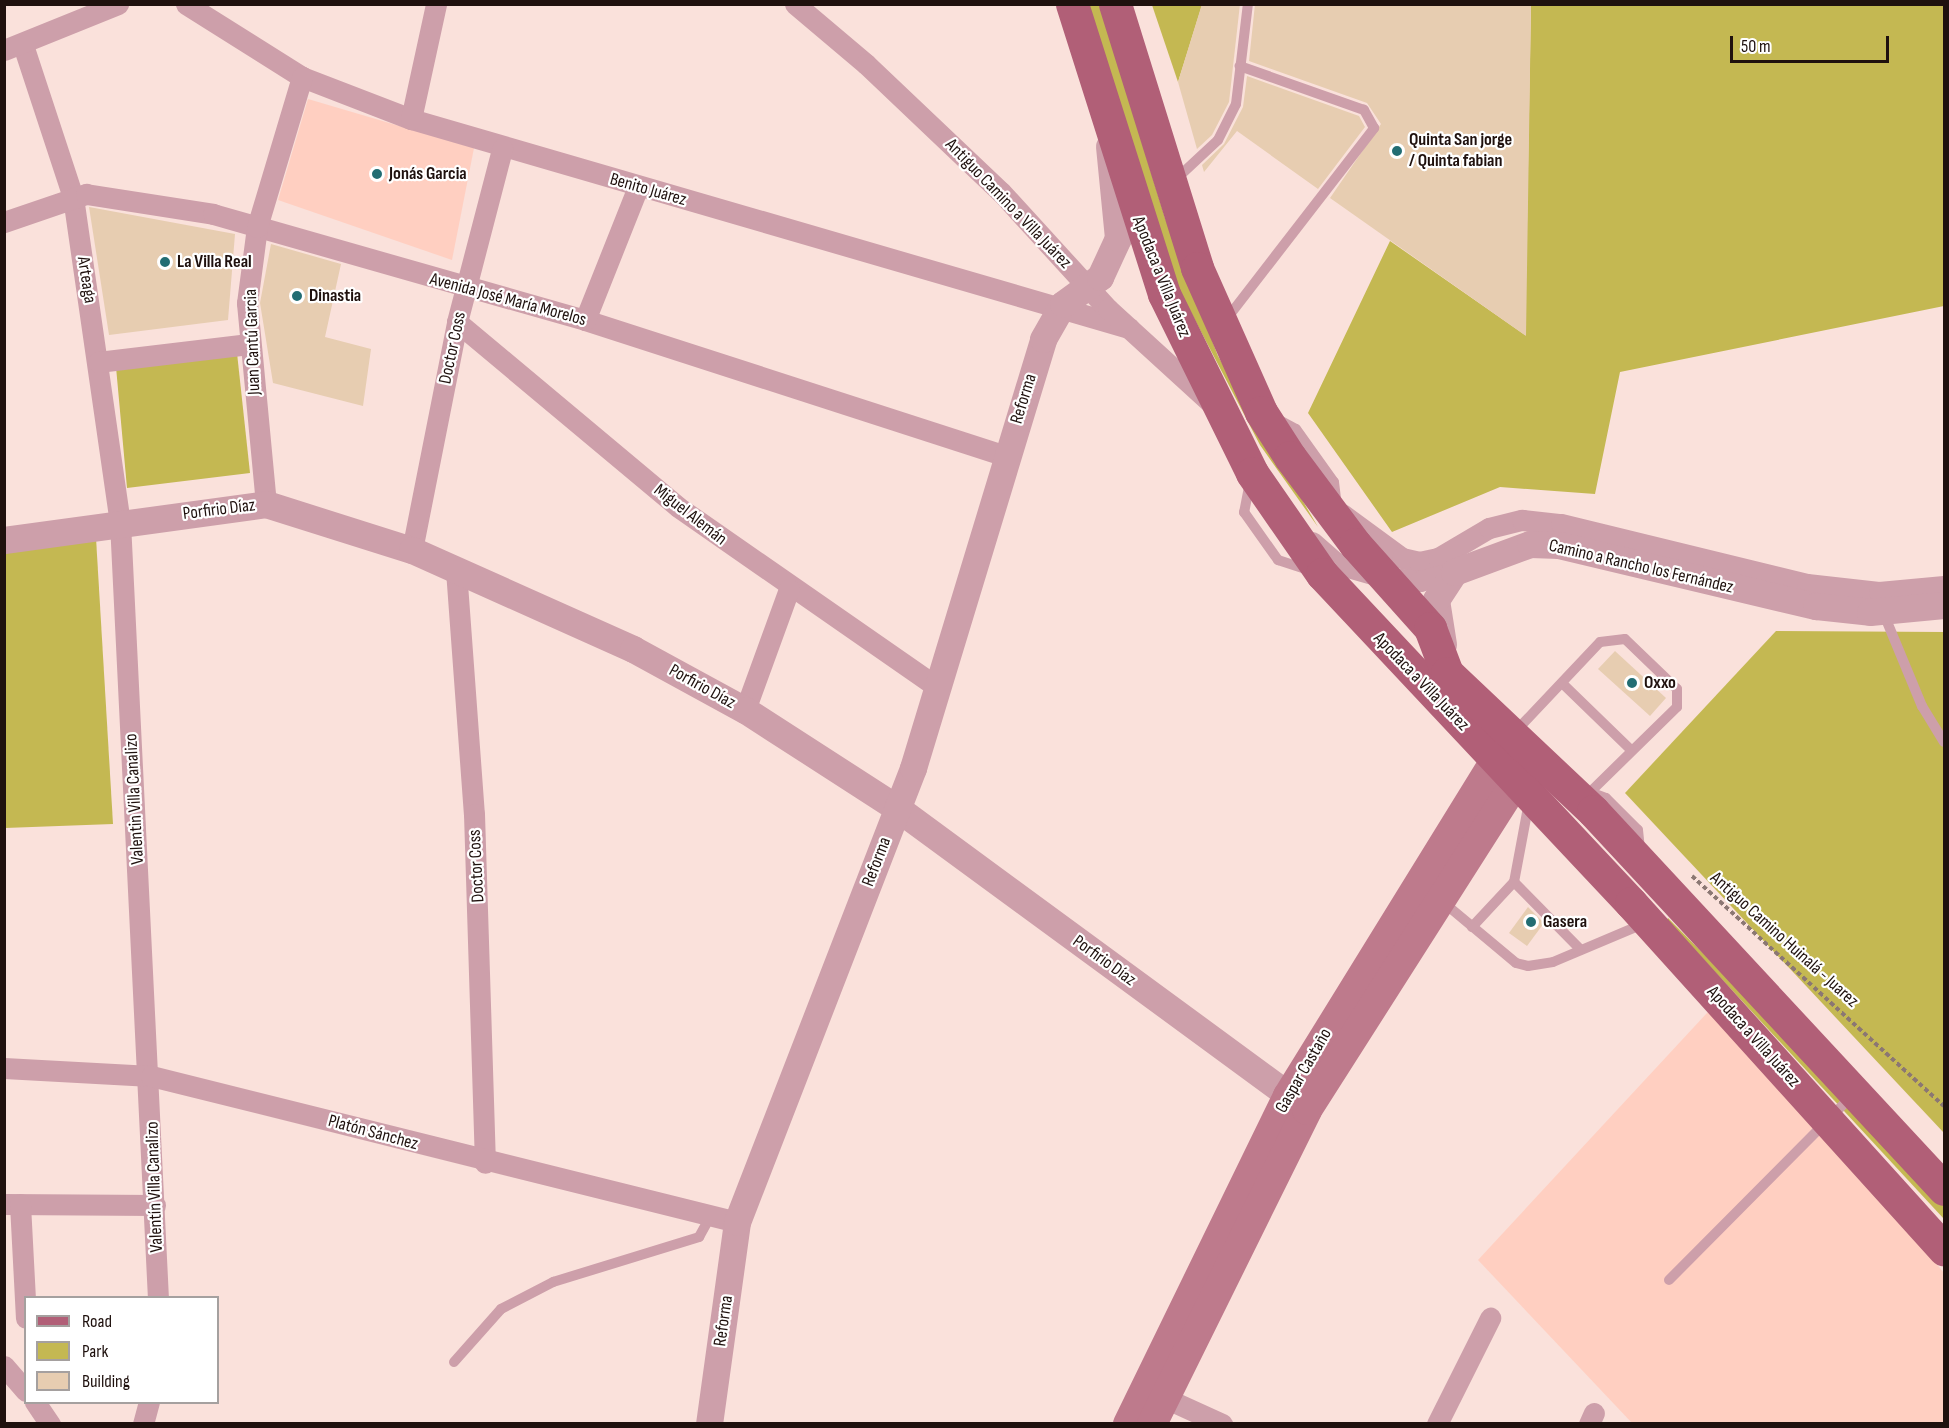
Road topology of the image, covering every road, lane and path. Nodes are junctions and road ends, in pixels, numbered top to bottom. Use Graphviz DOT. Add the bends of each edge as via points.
graph roads {
  1 [pos="118,4"];
  2 [pos="186,4"];
  3 [pos="436,4"];
  4 [pos="795,4"];
  5 [pos="1072,4"];
  6 [pos="1115,4"];
  7 [pos="1248,4"];
  8 [pos="14,47"];
  9 [pos="1240,66"];
  10 [pos="302,77"];
  11 [pos="411,119"];
  12 [pos="1110,130"];
  13 [pos="502,149"];
  14 [pos="1171,185"];
  15 [pos="638,187"];
  16 [pos="73,197"];
  17 [pos="4,222"];
  18 [pos="257,226"];
  19 [pos="1087,286"];
  20 [pos="466,289"];
  21 [pos="1066,305"];
  22 [pos="585,320"];
  23 [pos="457,322"];
  24 [pos="1221,324"];
  25 [pos="1129,328"];
  26 [pos="249,344"];
  27 [pos="98,363"];
  28 [pos="1217,408"];
  29 [pos="1007,456"];
  30 [pos="1250,469"];
  31 [pos="266,504"];
  32 [pos="1333,512"];
  33 [pos="120,522"];
  34 [pos="4,540"];
  35 [pos="412,550"];
  36 [pos="456,570"];
  37 [pos="1454,573"];
  38 [pos="1383,577"];
  39 [pos="1944,586"];
  40 [pos="789,589"];
  41 [pos="1944,605"];
  42 [pos="1883,612"];
  43 [pos="1452,677"];
  44 [pos="1563,684"];
  45 [pos="938,688"];
  46 [pos="745,710"];
  47 [pos="1944,742"];
  48 [pos="1630,749"];
  49 [pos="1517,765"];
  50 [pos="1580,793"];
  51 [pos="897,808"];
  52 [pos="1689,874"];
  53 [pos="1514,882"];
  54 [pos="1415,884"];
  55 [pos="1441,900"];
  56 [pos="1649,922"];
  57 [pos="1472,927"];
  58 [pos="1581,950"];
  59 [pos="4,1068"];
  60 [pos="151,1076"];
  61 [pos="1854,1094"];
  62 [pos="1298,1103"];
  63 [pos="1944,1106"];
  64 [pos="1829,1121"];
  65 [pos="485,1163"];
  66 [pos="1944,1189"];
  67 [pos="12,1204"];
  68 [pos="155,1204"];
  69 [pos="711,1215"];
  70 [pos="738,1222"];
  71 [pos="1944,1250"];
  72 [pos="1669,1280"];
  73 [pos="158,1296"];
  74 [pos="24,1302"];
  75 [pos="1490,1318"];
  76 [pos="454,1362"];
  77 [pos="4,1366"];
  78 [pos="24,1389"];
  79 [pos="1153,1403"];
  80 [pos="36,1404"];
  81 [pos="148,1404"];
  82 [pos="50,1424"];
  83 [pos="143,1424"];
  84 [pos="709,1424"];
  85 [pos="1128,1424"];
  86 [pos="1222,1424"];
  87 [pos="1437,1424"];
  1 -- 8 [label="street"];
  2 -- 10 [label="street, Benito Juárez"];
  3 -- 11 [label="street"];
  4 -- 19 [label="street, Antiguo Camino a Villa Juárez" via="866,64 1001,192"];
  5 -- 12 [label="main road, Apodaca a Villa Juárez"];
  6 -- 14 [label="main road, Apodaca a Villa Juárez"];
  7 -- 9 [label="lane"];
  8 -- 16 [label="street, Arteaga"];
  9 -- 14 [label="lane" via="1236,104 1218,140"];
  9 -- 24 [label="lane" via="1364,110 1374,128"];
  10 -- 11 [label="street, Benito Juárez"];
  10 -- 18 [label="street, Juan Cantú Garcia"];
  11 -- 13 [label="street, Benito Juárez"];
  12 -- 19 [label="street" via="1118,238 1100,277"];
  12 -- 28 [label="main road, Apodaca a Villa Juárez" via="1164,294"];
  13 -- 15 [label="street, Benito Juárez"];
  13 -- 20 [label="street, Doctor Coss"];
  14 -- 24 [label="main road, Apodaca a Villa Juárez"];
  15 -- 21 [label="street, Benito Juárez"];
  15 -- 22 [label="street"];
  16 -- 17 [label="street, Avenida José María Morelos"];
  16 -- 18 [label="street, Avenida José María Morelos" via="106,193"];
  16 -- 27 [label="street, Arteaga"];
  18 -- 20 [label="street, Avenida José María Morelos"];
  18 -- 26 [label="street, Juan Cantú Garcia" via="247,303"];
  19 -- 21 [label="street"];
  19 -- 25 [label="street, Antiguo Camino a Villa Juárez"];
  20 -- 22 [label="street, Avenida José María Morelos"];
  20 -- 23 [label="street, Doctor Coss"];
  21 -- 25 [label="street, Benito Juárez"];
  21 -- 29 [label="street, Reforma" via="1042,339"];
  22 -- 29 [label="street, Avenida José María Morelos"];
  23 -- 35 [label="street, Doctor Coss"];
  23 -- 40 [label="street, Miguel Alemán" via="678,507"];
  24 -- 32 [label="main road, Apodaca a Villa Juárez" via="1262,412"];
  25 -- 28 [label="street, Antiguo Camino a Villa Juárez"];
  26 -- 27 [label="street"];
  26 -- 31 [label="street, Juan Cantú Garcia"];
  27 -- 33 [label="street, Arteaga"];
  28 -- 30 [label="main road, Apodaca a Villa Juárez"];
  29 -- 45 [label="street, Reforma"];
  30 -- 38 [label="street" via="1314,545 1337,564"];
  30 -- 49 [label="main road, Apodaca a Villa Juárez" via="1322,574"];
  31 -- 33 [label="street, Porfirio Díaz"];
  31 -- 35 [label="street, Porfirio Díaz"];
  32 -- 38 [label="main road, Apodaca a Villa Juárez"];
  32 -- 39 [label="street" via="1401,558 1419,562 1438,558 1489,528 1522,520 1561,524 1807,584 1879,592"];
  33 -- 34 [label="street, Porfirio Díaz"];
  33 -- 60 [label="street, Valentin Villa Canalizo"];
  35 -- 36 [label="street, Porfirio Díaz"];
  36 -- 46 [label="street, Porfirio Díaz" via="633,649"];
  36 -- 65 [label="street, Doctor Coss" via="474,814"];
  37 -- 38 [label="street" via="1420,581"];
  37 -- 42 [label="street, Camino a Rancho los Fernández" via="1505,549 1559,545 1816,606"];
  37 -- 43 [label="street" via="1436,600"];
  38 -- 43 [label="main road, Apodaca a Villa Juárez" via="1430,628"];
  40 -- 45 [label="street, Miguel Alemán"];
  40 -- 46 [label="street"];
  41 -- 42 [label="street, Camino a Rancho los Fernández"];
  42 -- 47 [label="lane" via="1922,706"];
  43 -- 49 [label="main road, Apodaca a Villa Juárez"];
  44 -- 48 [label="lane"];
  44 -- 48 [label="lane" via="1600,642 1612,638 1625,639 1677,689 1677,707"];
  44 -- 49 [label="lane"];
  45 -- 51 [label="street, Reforma"];
  46 -- 51 [label="street, Porfirio Díaz"];
  48 -- 50 [label="lane"];
  49 -- 50 [label="main road, Apodaca a Villa Juárez"];
  49 -- 53 [label="lane"];
  49 -- 54 [label="main road, Gaspar Castaño"];
  49 -- 55 [label="main road, Gaspar Castaño"];
  49 -- 56 [label="main road, Apodaca a Villa Juárez"];
  50 -- 61 [label="main road, Apodaca a Villa Juárez" via="1641,866"];
  51 -- 62 [label="street, Porfirio Díaz"];
  51 -- 70 [label="street, Reforma"];
  52 -- 63 [label="path, Antiguo Camino Huinalá - Juarez"];
  53 -- 57 [label="lane"];
  53 -- 58 [label="lane"];
  54 -- 55 [label="lane"];
  54 -- 62 [label="main road, Gaspar Castaño"];
  55 -- 57 [label="lane"];
  55 -- 62 [label="main road, Gaspar Castaño"];
  56 -- 58 [label="lane"];
  56 -- 64 [label="main road, Apodaca a Villa Juárez"];
  57 -- 58 [label="lane" via="1528,966"];
  59 -- 60 [label="street, Platón Sánchez"];
  60 -- 65 [label="street, Platón Sánchez"];
  60 -- 68 [label="street, Valentín Villa Canalizo"];
  61 -- 64 [label="lane"];
  61 -- 66 [label="main road, Apodaca a Villa Juárez"];
  62 -- 79 [label="main road, Gaspar Castaño"];
  64 -- 71 [label="main road, Apodaca a Villa Juárez"];
  64 -- 72 [label="lane"];
  65 -- 69 [label="street, Platón Sánchez"];
  67 -- 68 [label="street"];
  67 -- 74 [label="street"];
  68 -- 73 [label="street, Valentín Villa Canalizo"];
  69 -- 70 [label="street, Platón Sánchez"];
  69 -- 76 [label="lane" via="699,1237 553,1282 501,1309"];
  70 -- 84 [label="street, Reforma"];
  75 -- 87 [label="street"];
  77 -- 78 [label="street"];
  79 -- 85 [label="main road, Gaspar Castaño"];
  79 -- 86 [label="street"];
  80 -- 82 [label="street"];
  81 -- 83 [label="street"];
}
